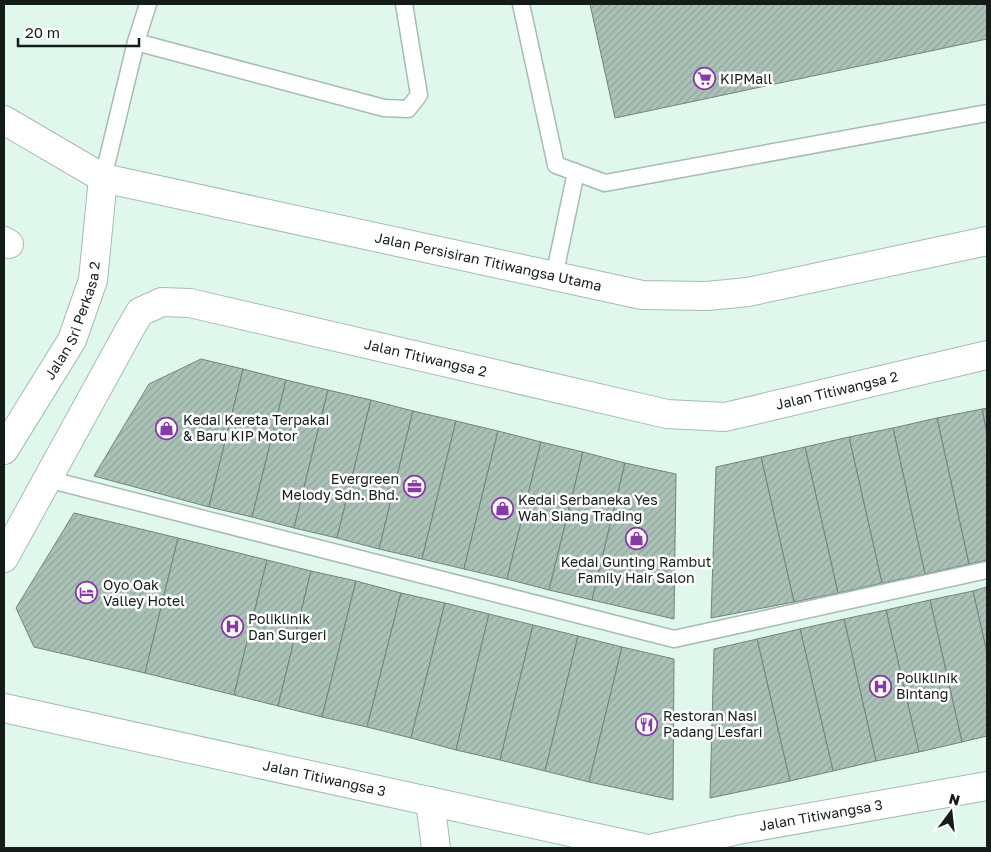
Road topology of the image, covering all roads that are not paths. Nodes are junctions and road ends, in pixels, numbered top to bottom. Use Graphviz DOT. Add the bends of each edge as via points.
graph roads {
  1 [pos="148,4"];
  2 [pos="404,4"];
  3 [pos="521,4"];
  4 [pos="136,42"];
  5 [pos="987,113"];
  6 [pos="4,120"];
  7 [pos="576,172"];
  8 [pos="103,178"];
  9 [pos="987,241"];
  10 [pos="554,277"];
  11 [pos="987,355"];
  12 [pos="4,450"];
  13 [pos="46,479"];
  14 [pos="4,558"];
  15 [pos="987,570"];
  16 [pos="4,708"];
  17 [pos="987,786"];
  18 [pos="430,801"];
  19 [pos="436,848"];
  20 [pos="643,848"];
  21 [pos="654,848"];
  1 -- 4 [label="lane"];
  2 -- 4 [label="lane" via="419,95 408,110 384,108"];
  3 -- 7 [label="lane" via="556,165"];
  4 -- 8 [label="lane"];
  5 -- 7 [label="lane" via="605,182"];
  6 -- 8 [label="street, Jalan Persisiran Titiwangsa Utama"];
  7 -- 10 [label="lane"];
  8 -- 10 [label="street, Jalan Persisiran Titiwangsa Utama"];
  8 -- 12 [label="street, Jalan Sri Perkasa 2" via="93,280 72,340"];
  9 -- 10 [label="street, Jalan Persisiran Titiwangsa Utama" via="748,292 707,296 642,295"];
  11 -- 13 [label="street, Jalan Titiwangsa 2" via="725,417 667,414 190,303 162,302 140,312"];
  13 -- 14 [label="street, Jalan Titiwangsa 2"];
  13 -- 15 [label="lane" via="674,639"];
  16 -- 18 [label="street, Jalan Titiwangsa 3"];
  17 -- 21 [label="street, Jalan Titiwangsa 3"];
  18 -- 19 [label="street"];
  18 -- 20 [label="street, Jalan Titiwangsa 3"];
}
